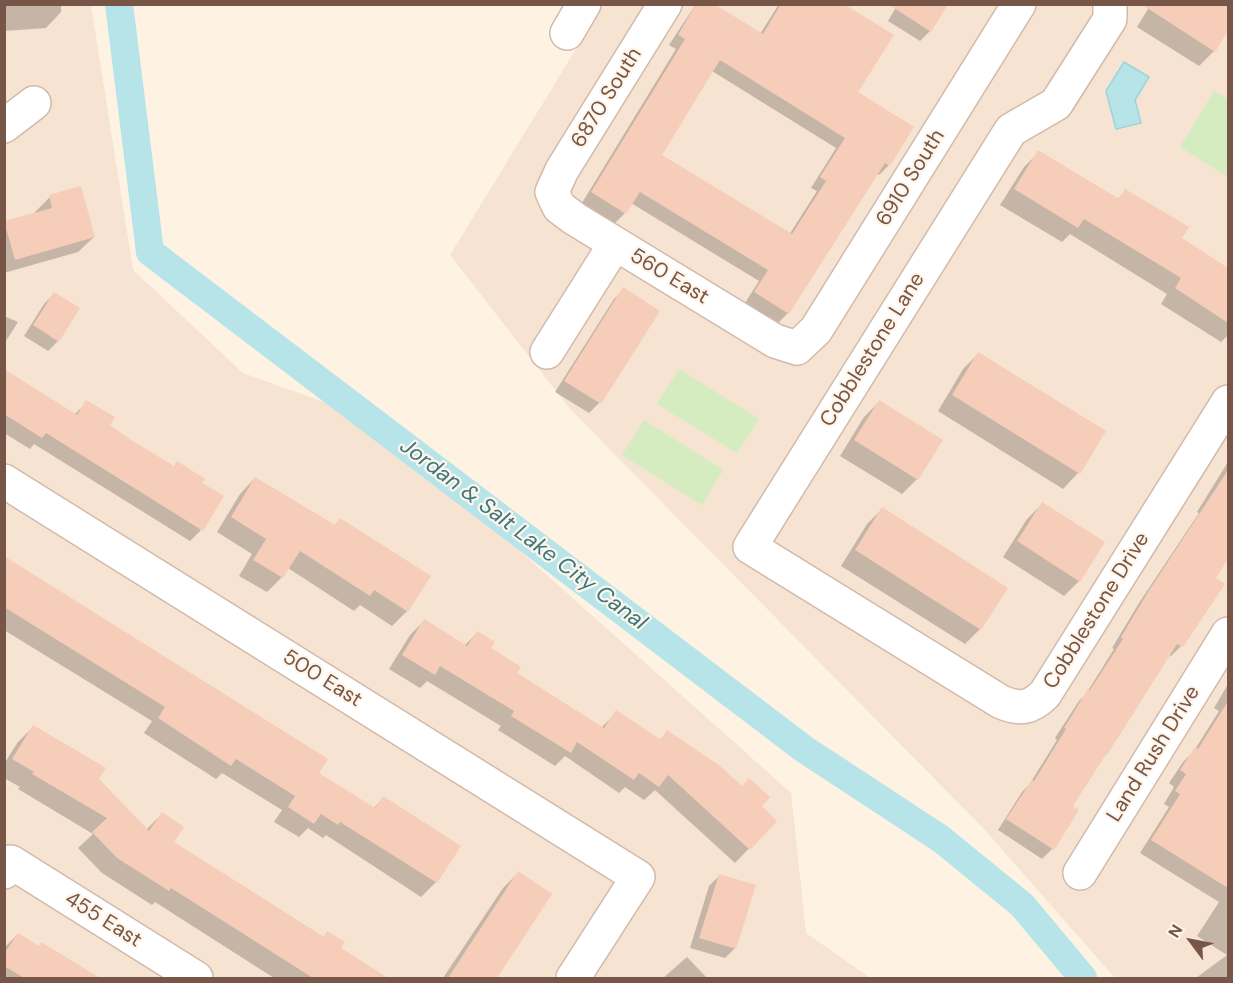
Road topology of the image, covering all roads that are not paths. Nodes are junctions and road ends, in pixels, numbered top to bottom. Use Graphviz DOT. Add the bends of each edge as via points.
graph roads {
  1 [pos="584,4"];
  2 [pos="665,4"];
  3 [pos="1019,4"];
  4 [pos="1110,4"];
  5 [pos="567,33"];
  6 [pos="34,103"];
  7 [pos="4,126"];
  8 [pos="552,192"];
  9 [pos="615,244"];
  10 [pos="797,348"];
  11 [pos="547,352"];
  12 [pos="1228,402"];
  13 [pos="4,481"];
  14 [pos="1228,634"];
  15 [pos="916,649"];
  16 [pos="8,867"];
  17 [pos="1080,873"];
  18 [pos="196,978"];
  19 [pos="573,978"];
  1 -- 5 [label="street"];
  2 -- 8 [label="street, 6870 South"];
  3 -- 10 [label="street, 6910 South" via="816,330"];
  4 -- 15 [label="street, Cobblestone Lane" via="1110,19 1056,104 1011,130 750,547"];
  6 -- 7 [label="street"];
  8 -- 9 [label="street, 560 East" via="560,207"];
  9 -- 10 [label="street, 560 East" via="775,341"];
  9 -- 11 [label="street"];
  12 -- 15 [label="street, Cobblestone Drive" via="1036,703 1024,708 1001,702"];
  13 -- 19 [label="street, 500 East" via="639,877"];
  14 -- 17 [label="street, Land Rush Drive"];
  16 -- 18 [label="street, 455 East"];
}
